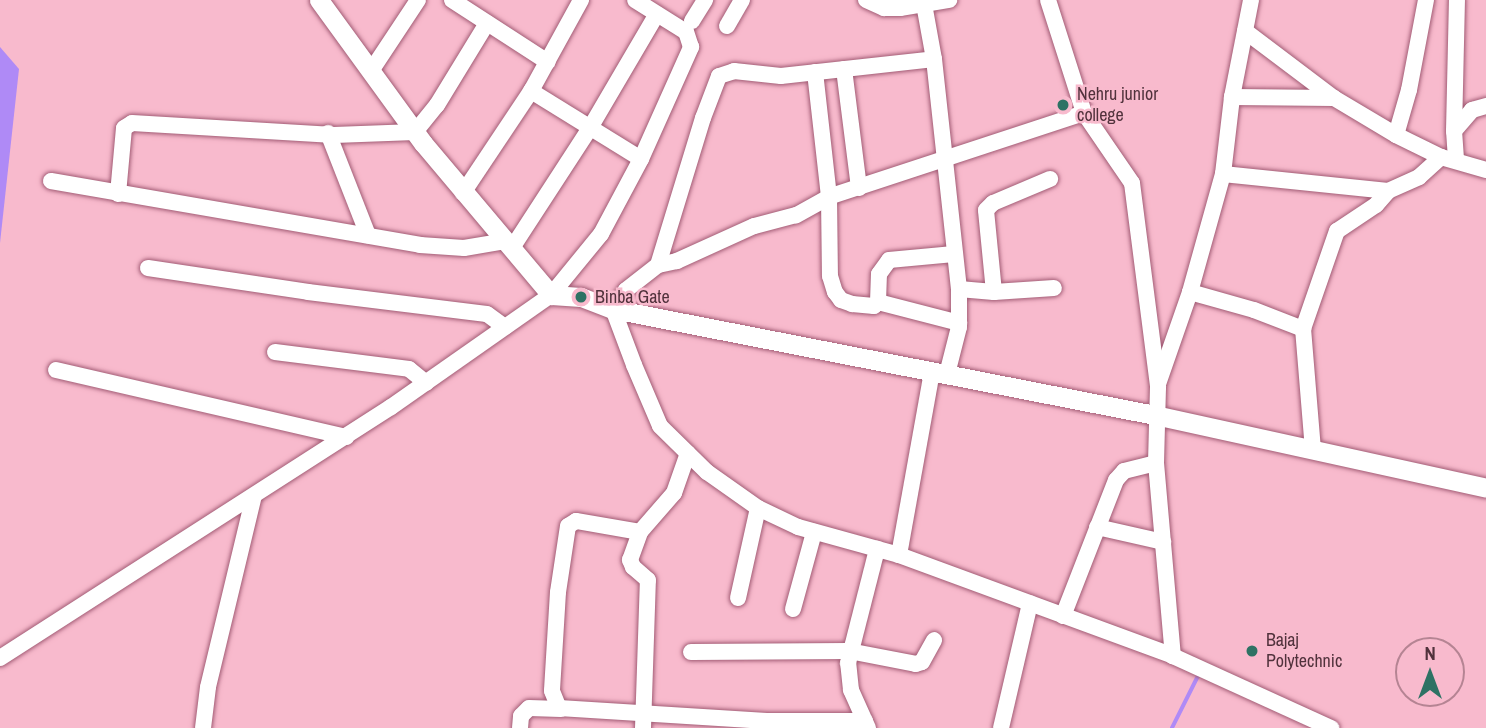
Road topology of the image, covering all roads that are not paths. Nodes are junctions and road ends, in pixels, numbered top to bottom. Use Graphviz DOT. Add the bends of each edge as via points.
graph roads {
  1 [pos="319,0"];
  2 [pos="418,0"];
  3 [pos="452,0"];
  4 [pos="581,0"];
  5 [pos="635,0"];
  6 [pos="705,0"];
  7 [pos="742,0"];
  8 [pos="866,0"];
  9 [pos="949,0"];
  10 [pos="1048,0"];
  11 [pos="1251,0"];
  12 [pos="1426,0"];
  13 [pos="1457,0"];
  14 [pos="924,4"];
  15 [pos="657,14"];
  16 [pos="692,21"];
  17 [pos="487,23"];
  18 [pos="727,26"];
  19 [pos="1245,31"];
  20 [pos="934,59"];
  21 [pos="548,62"];
  22 [pos="844,69"];
  23 [pos="370,71"];
  24 [pos="815,72"];
  25 [pos="531,91"];
  26 [pos="1232,97"];
  27 [pos="1334,98"];
  28 [pos="1486,106"];
  29 [pos="1084,113"];
  30 [pos="590,128"];
  31 [pos="1454,131"];
  32 [pos="415,132"];
  33 [pos="328,133"];
  34 [pos="1396,135"];
  35 [pos="1449,158"];
  36 [pos="641,159"];
  37 [pos="946,160"];
  38 [pos="1486,170"];
  39 [pos="1223,174"];
  40 [pos="1049,179"];
  41 [pos="51,181"];
  42 [pos="859,188"];
  43 [pos="1388,191"];
  44 [pos="463,193"];
  45 [pos="118,194"];
  46 [pos="829,197"];
  47 [pos="368,235"];
  48 [pos="509,244"];
  49 [pos="954,254"];
  50 [pos="658,265"];
  51 [pos="148,268"];
  52 [pos="1054,288"];
  53 [pos="959,289"];
  54 [pos="993,292"];
  55 [pos="1190,292"];
  56 [pos="551,295"];
  57 [pos="878,302"];
  58 [pos="613,309"];
  59 [pos="959,323"];
  60 [pos="505,327"];
  61 [pos="1303,329"];
  62 [pos="275,352"];
  63 [pos="56,370"];
  64 [pos="939,372"];
  65 [pos="426,383"];
  66 [pos="1157,387"];
  67 [pos="1155,415"];
  68 [pos="346,437"];
  69 [pos="1313,450"];
  70 [pos="688,453"];
  71 [pos="1156,463"];
  72 [pos="1486,488"];
  73 [pos="254,496"];
  74 [pos="758,508"];
  75 [pos="1097,527"];
  76 [pos="814,531"];
  77 [pos="640,532"];
  78 [pos="1163,542"];
  79 [pos="877,549"];
  80 [pos="899,555"];
  81 [pos="738,598"];
  82 [pos="1030,603"];
  83 [pos="793,609"];
  84 [pos="1063,616"];
  85 [pos="934,640"];
  86 [pos="849,651"];
  87 [pos="691,652"];
  88 [pos="1173,656"];
  89 [pos="0,659"];
  90 [pos="561,709"];
  91 [pos="643,721"];
  92 [pos="1310,723"];
  93 [pos="867,725"];
  94 [pos="203,728"];
  95 [pos="520,728"];
  96 [pos="1001,728"];
  97 [pos="1331,728"];
  1 -- 23 [label="main road"];
  2 -- 23 [label="street"];
  3 -- 17 [label="street"];
  4 -- 21 [label="street"];
  5 -- 15 [label="street"];
  6 -- 16 [label="street"];
  7 -- 18 [label="street"];
  8 -- 14 [label="street" via="884,8"];
  9 -- 14 [label="street"];
  10 -- 29 [label="street"];
  11 -- 19 [label="street"];
  12 -- 34 [label="street"];
  13 -- 31 [label="street"];
  14 -- 20 [label="street"];
  15 -- 30 [label="street"];
  15 -- 36 [label="street" via="686,32 691,47"];
  17 -- 21 [label="street"];
  17 -- 32 [label="street"];
  19 -- 26 [label="street"];
  19 -- 27 [label="street"];
  20 -- 22 [label="street"];
  20 -- 37 [label="street"];
  21 -- 25 [label="street"];
  22 -- 24 [label="street"];
  22 -- 42 [label="street"];
  23 -- 32 [label="main road"];
  24 -- 46 [label="street"];
  24 -- 50 [label="street" via="781,76 729,71 717,79"];
  25 -- 30 [label="street"];
  25 -- 44 [label="street"];
  26 -- 27 [label="street"];
  26 -- 39 [label="street"];
  27 -- 34 [label="street"];
  28 -- 31 [label="street" via="1472,110"];
  29 -- 37 [label="street"];
  29 -- 66 [label="street" via="1132,183"];
  30 -- 36 [label="street"];
  30 -- 48 [label="street"];
  31 -- 35 [label="street"];
  32 -- 33 [label="street"];
  32 -- 44 [label="main road"];
  33 -- 45 [label="street" via="129,124 124,128"];
  33 -- 47 [label="street"];
  34 -- 35 [label="street"];
  35 -- 38 [label="street"];
  35 -- 43 [label="street"];
  36 -- 56 [label="street" via="601,234"];
  37 -- 42 [label="street"];
  37 -- 49 [label="street"];
  39 -- 43 [label="street"];
  39 -- 55 [label="street"];
  40 -- 54 [label="street" via="986,210"];
  41 -- 45 [label="street"];
  42 -- 46 [label="street"];
  43 -- 61 [label="street" via="1376,205 1337,230"];
  44 -- 48 [label="main road"];
  45 -- 47 [label="street"];
  46 -- 50 [label="street" via="796,215 754,226"];
  46 -- 57 [label="street" via="830,276 835,292 852,304 874,306"];
  47 -- 48 [label="street" via="443,247"];
  48 -- 56 [label="main road"];
  49 -- 53 [label="street"];
  49 -- 57 [label="street" via="889,260 879,274"];
  50 -- 58 [label="street" via="626,290"];
  51 -- 60 [label="street" via="487,314"];
  52 -- 54 [label="street"];
  53 -- 54 [label="street"];
  53 -- 59 [label="street"];
  55 -- 61 [label="street"];
  55 -- 66 [label="street"];
  56 -- 58 [label="main road" via="581,297"];
  56 -- 60 [label="street"];
  57 -- 59 [label="street"];
  58 -- 64 [label="main road"];
  58 -- 70 [label="street" via="660,426"];
  59 -- 64 [label="street"];
  60 -- 65 [label="street"];
  61 -- 69 [label="street"];
  62 -- 65 [label="street" via="398,367 414,372"];
  63 -- 68 [label="street"];
  64 -- 67 [label="main road"];
  64 -- 80 [label="street"];
  65 -- 68 [label="street"];
  66 -- 67 [label="street"];
  67 -- 69 [label="main road"];
  67 -- 71 [label="street"];
  68 -- 73 [label="street"];
  69 -- 72 [label="main road"];
  70 -- 74 [label="street"];
  70 -- 77 [label="street" via="674,493"];
  71 -- 75 [label="street" via="1120,475"];
  71 -- 78 [label="street"];
  73 -- 89 [label="street"];
  73 -- 94 [label="street" via="208,687"];
  74 -- 76 [label="street"];
  74 -- 81 [label="street"];
  75 -- 78 [label="street"];
  75 -- 84 [label="street"];
  76 -- 79 [label="street"];
  76 -- 83 [label="street"];
  77 -- 90 [label="street" via="576,521 568,526 558,592 552,691 553,701"];
  77 -- 91 [label="street" via="630,562 648,580"];
  78 -- 88 [label="street"];
  79 -- 80 [label="street"];
  79 -- 86 [label="street"];
  80 -- 82 [label="street"];
  82 -- 84 [label="street"];
  82 -- 96 [label="street"];
  84 -- 88 [label="street"];
  85 -- 86 [label="street" via="916,664"];
  86 -- 87 [label="street"];
  86 -- 93 [label="street" via="851,690"];
  88 -- 92 [label="street"];
  90 -- 91 [label="street"];
  90 -- 95 [label="street" via="529,708"];
  91 -- 93 [label="street"];
  92 -- 97 [label="street"];
}
